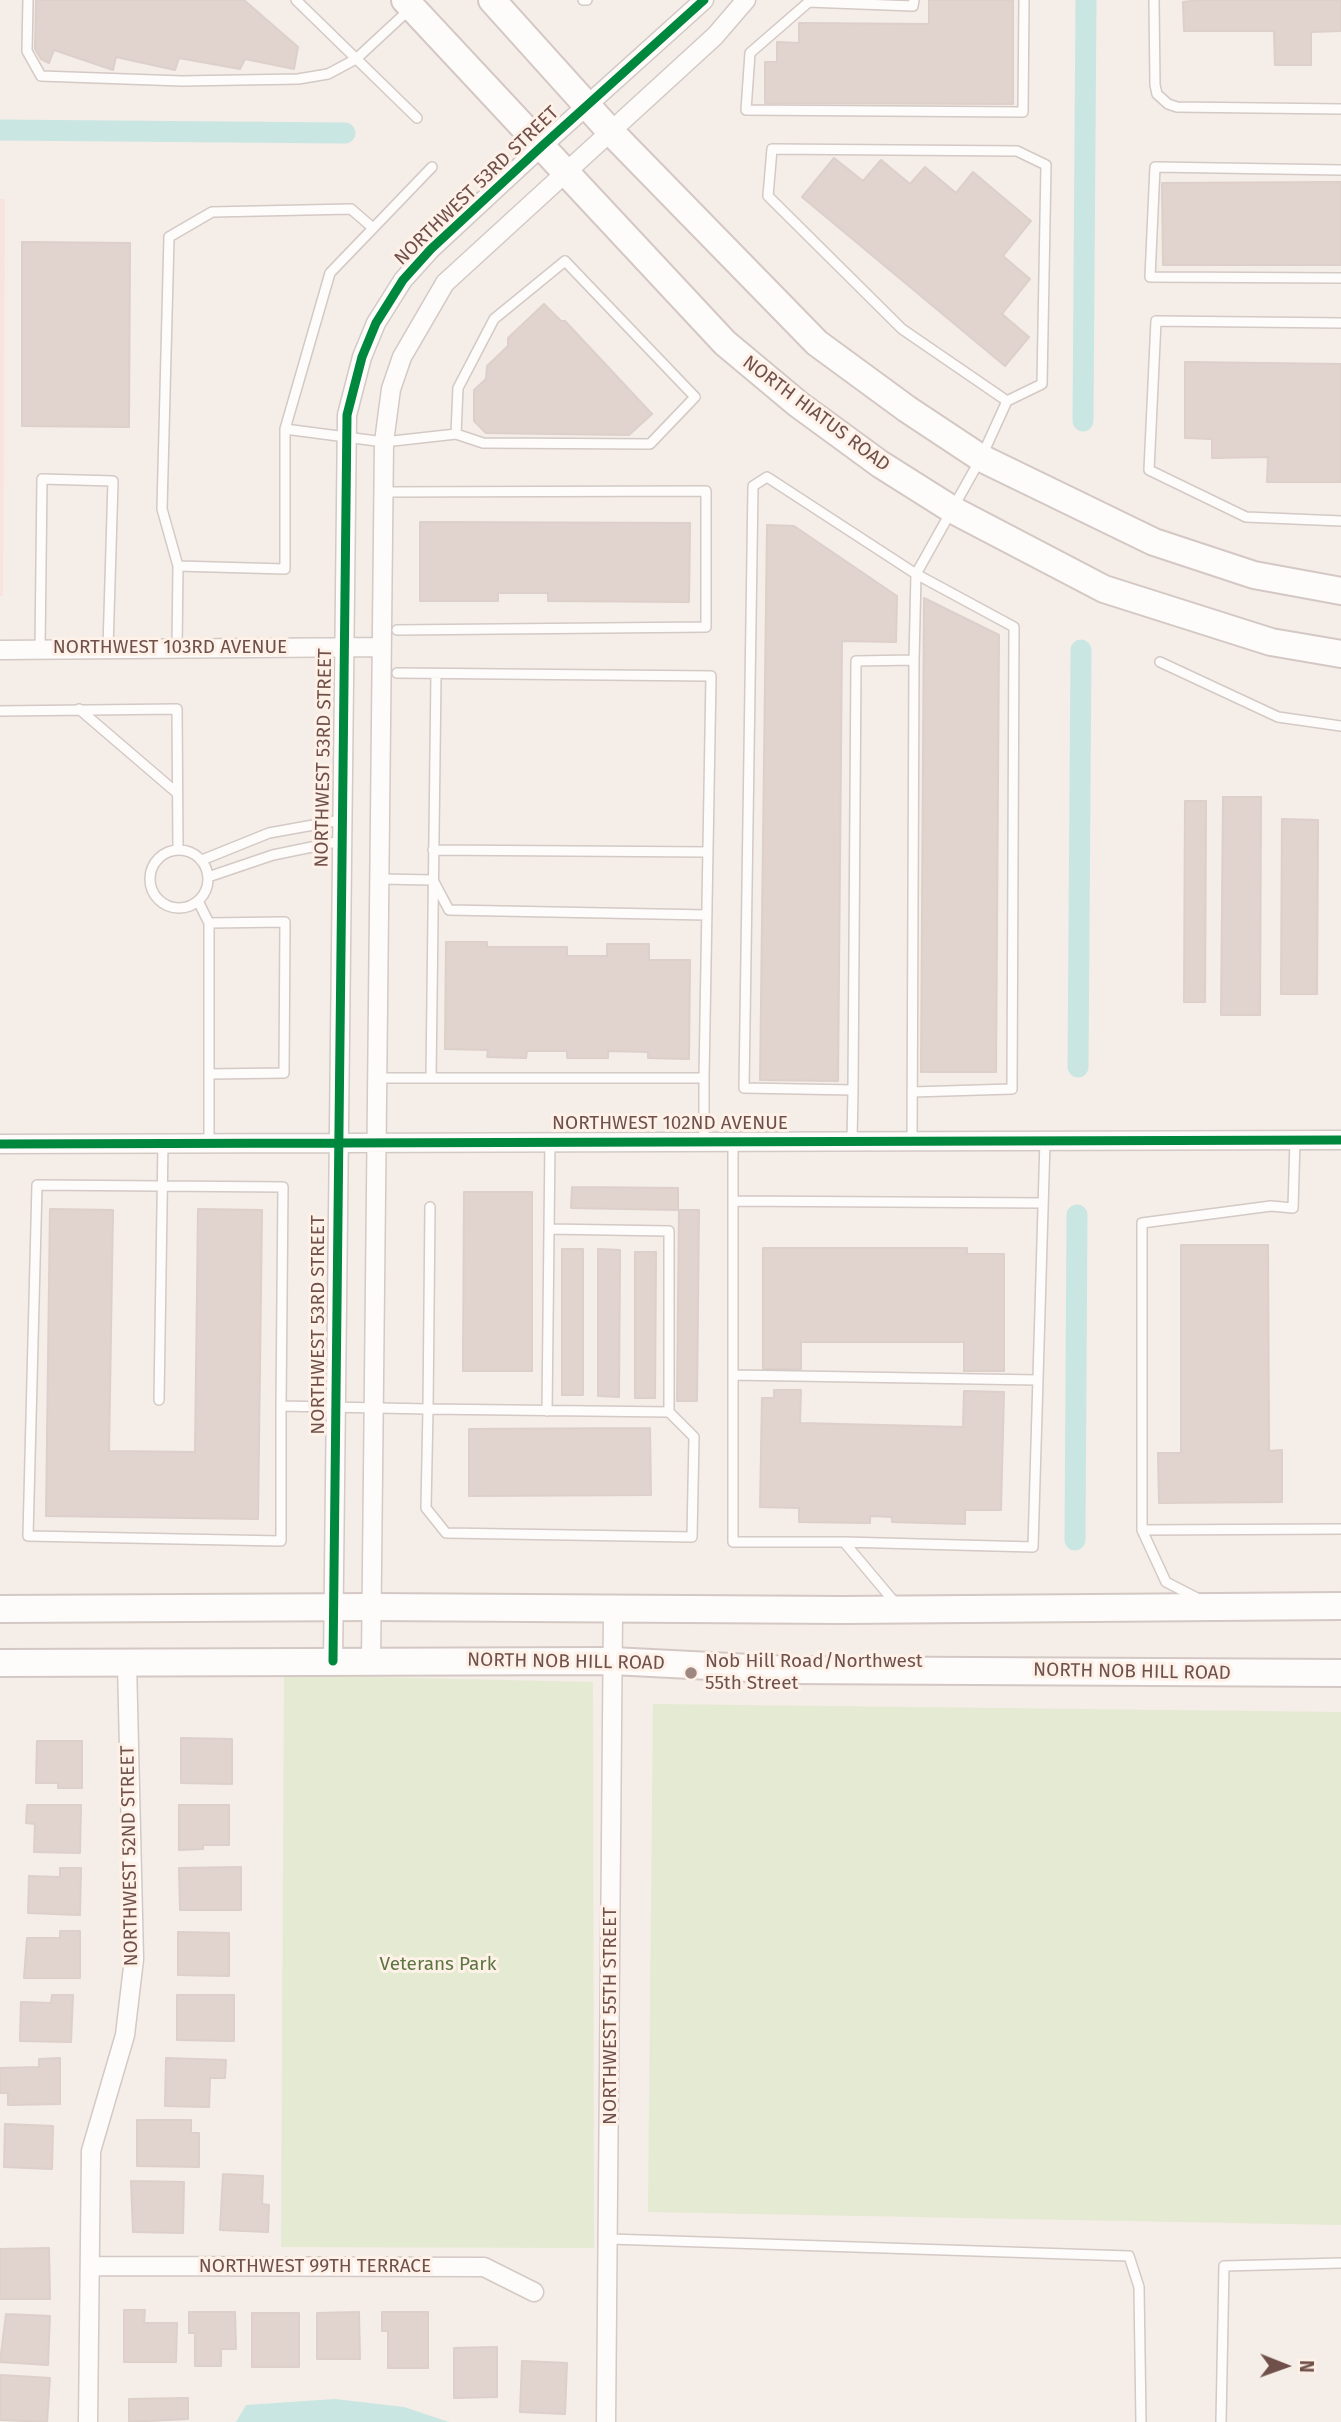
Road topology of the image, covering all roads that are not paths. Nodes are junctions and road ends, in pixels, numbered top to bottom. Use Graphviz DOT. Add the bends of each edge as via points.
graph roads {
  1 [pos="27,0"];
  2 [pos="296,0"];
  3 [pos="492,0"];
  4 [pos="704,0"];
  5 [pos="746,0"];
  6 [pos="914,0"];
  7 [pos="1024,0"];
  8 [pos="1154,0"];
  9 [pos="810,1"];
  10 [pos="409,3"];
  11 [pos="356,59"];
  12 [pos="588,106"];
  13 [pos="1341,109"];
  14 [pos="417,118"];
  15 [pos="610,131"];
  16 [pos="542,146"];
  17 [pos="432,167"];
  18 [pos="565,170"];
  19 [pos="1341,170"];
  20 [pos="373,228"];
  21 [pos="1341,278"];
  22 [pos="1341,324"];
  23 [pos="1007,401"];
  24 [pos="285,429"];
  25 [pos="456,434"];
  26 [pos="346,438"];
  27 [pos="384,442"];
  28 [pos="981,458"];
  29 [pos="383,492"];
  30 [pos="953,510"];
  31 [pos="1341,521"];
  32 [pos="178,566"];
  33 [pos="916,574"];
  34 [pos="1341,591"];
  35 [pos="397,630"];
  36 [pos="343,647"];
  37 [pos="381,647"];
  38 [pos="108,648"];
  39 [pos="177,648"];
  40 [pos="40,649"];
  41 [pos="0,650"];
  42 [pos="1341,654"];
  43 [pos="914,660"];
  44 [pos="1160,662"];
  45 [pos="397,673"];
  46 [pos="436,674"];
  47 [pos="79,709"];
  48 [pos="0,711"];
  49 [pos="1341,726"];
  50 [pos="177,793"];
  51 [pos="341,820"];
  52 [pos="341,841"];
  53 [pos="178,849"];
  54 [pos="433,850"];
  55 [pos="708,852"];
  56 [pos="202,860"];
  57 [pos="208,877"];
  58 [pos="380,879"];
  59 [pos="433,880"];
  60 [pos="198,901"];
  61 [pos="707,915"];
  62 [pos="209,923"];
  63 [pos="209,1074"];
  64 [pos="378,1078"];
  65 [pos="431,1078"];
  66 [pos="704,1078"];
  67 [pos="853,1090"];
  68 [pos="912,1092"];
  69 [pos="1295,1140"];
  70 [pos="1341,1140"];
  71 [pos="338,1141"];
  72 [pos="377,1141"];
  73 [pos="550,1141"];
  74 [pos="704,1141"];
  75 [pos="733,1141"];
  76 [pos="852,1141"];
  77 [pos="912,1141"];
  78 [pos="1045,1141"];
  79 [pos="163,1143"];
  80 [pos="209,1143"];
  81 [pos="0,1144"];
  82 [pos="162,1186"];
  83 [pos="733,1200"];
  84 [pos="1043,1203"];
  85 [pos="430,1207"];
  86 [pos="549,1229"];
  87 [pos="733,1375"];
  88 [pos="1038,1380"];
  89 [pos="159,1400"];
  90 [pos="281,1406"];
  91 [pos="336,1407"];
  92 [pos="374,1408"];
  93 [pos="428,1409"];
  94 [pos="547,1411"];
  95 [pos="669,1412"];
  96 [pos="1341,1529"];
  97 [pos="1142,1530"];
  98 [pos="844,1542"];
  99 [pos="1213,1606"];
  100 [pos="1341,1606"];
  101 [pos="333,1607"];
  102 [pos="372,1607"];
  103 [pos="0,1609"];
  104 [pos="901,1609"];
  105 [pos="613,1610"];
  106 [pos="371,1660"];
  107 [pos="333,1661"];
  108 [pos="612,1661"];
  109 [pos="0,1663"];
  110 [pos="127,1664"];
  111 [pos="1341,1673"];
  112 [pos="610,2239"];
  113 [pos="1341,2263"];
  114 [pos="90,2266"];
  115 [pos="534,2292"];
  116 [pos="88,2422"];
  117 [pos="606,2422"];
  118 [pos="1141,2422"];
  119 [pos="1221,2422"];
  1 -- 11 [label="lane" via="27,51 41,76 298,79 328,74"];
  2 -- 11 [label="lane"];
  3 -- 12 [label="main road"];
  4 -- 12 [label="street, NORTHWEST 53RD STREET"];
  5 -- 15 [label="street" via="715,36"];
  6 -- 9 [label="lane" via="913,6"];
  7 -- 9 [label="lane" via="1023,112 746,110 750,53"];
  8 -- 13 [label="lane" via="1155,85 1168,104"];
  10 -- 11 [label="lane"];
  10 -- 16 [label="main road, NORTH HIATUS ROAD"];
  11 -- 14 [label="lane"];
  12 -- 15 [label="main road"];
  12 -- 16 [label="street, NORTHWEST 53RD STREET"];
  15 -- 18 [label="street"];
  15 -- 28 [label="main road" via="817,344"];
  16 -- 18 [label="main road, NORTH HIATUS ROAD"];
  16 -- 26 [label="street, NORTHWEST 53RD STREET" via="403,280 376,323 362,357"];
  17 -- 20 [label="lane"];
  18 -- 27 [label="street" via="445,283 402,357 391,389"];
  18 -- 30 [label="main road, NORTH HIATUS ROAD" via="725,343 818,419"];
  19 -- 21 [label="lane" via="1155,167 1150,277"];
  20 -- 24 [label="lane" via="330,273"];
  20 -- 32 [label="lane" via="351,209 212,212 169,237 162,509"];
  22 -- 31 [label="lane" via="1156,321 1149,470 1247,517"];
  23 -- 23 [label="lane" via="1042,384 1046,165 1017,151 772,149 768,196 902,329"];
  23 -- 28 [label="lane"];
  24 -- 26 [label="lane"];
  24 -- 32 [label="lane" via="285,569"];
  25 -- 25 [label="lane" via="458,388 494,319 565,261 695,397 650,444 483,443"];
  25 -- 27 [label="lane"];
  26 -- 27 [label="lane"];
  26 -- 36 [label="street, NORTHWEST 53RD STREET"];
  27 -- 29 [label="street"];
  28 -- 30 [label="lane"];
  28 -- 34 [label="main road" via="1154,542 1254,575"];
  29 -- 35 [label="lane" via="706,491 706,627"];
  29 -- 37 [label="street"];
  30 -- 33 [label="lane"];
  30 -- 42 [label="main road, NORTH HIATUS ROAD" via="1104,589 1271,642"];
  32 -- 39 [label="lane"];
  33 -- 43 [label="lane"];
  33 -- 67 [label="lane" via="766,477 753,486 744,1088"];
  33 -- 68 [label="lane" via="1014,627 1012,1089"];
  36 -- 37 [label="street, NORTHWEST 103RD AVENUE"];
  36 -- 39 [label="street, NORTHWEST 103RD AVENUE"];
  36 -- 51 [label="street, NORTHWEST 53RD STREET"];
  37 -- 58 [label="street"];
  38 -- 39 [label="street, NORTHWEST 103RD AVENUE"];
  38 -- 40 [label="street, NORTHWEST 103RD AVENUE"];
  38 -- 40 [label="lane" via="113,481 42,479"];
  40 -- 41 [label="street, NORTHWEST 103RD AVENUE"];
  43 -- 67 [label="lane" via="856,661"];
  43 -- 68 [label="lane"];
  44 -- 49 [label="lane" via="1278,717"];
  45 -- 46 [label="lane"];
  46 -- 54 [label="lane"];
  46 -- 55 [label="lane" via="711,677"];
  47 -- 48 [label="lane"];
  47 -- 50 [label="lane"];
  47 -- 50 [label="lane" via="177,709"];
  50 -- 53 [label="lane"];
  51 -- 52 [label="street, NORTHWEST 53RD STREET"];
  51 -- 56 [label="lane" via="269,833"];
  52 -- 57 [label="lane" via="273,855"];
  52 -- 71 [label="street, NORTHWEST 53RD STREET"];
  53 -- 56 [label="lane"];
  53 -- 60 [label="lane" via="154,862 151,890 171,908"];
  54 -- 55 [label="lane"];
  54 -- 59 [label="lane"];
  55 -- 61 [label="lane"];
  56 -- 57 [label="lane"];
  57 -- 60 [label="lane"];
  58 -- 59 [label="lane"];
  58 -- 64 [label="street"];
  59 -- 61 [label="lane" via="449,911"];
  59 -- 65 [label="lane"];
  60 -- 62 [label="lane"];
  61 -- 66 [label="lane"];
  62 -- 63 [label="lane"];
  62 -- 63 [label="lane" via="285,922 284,1073"];
  63 -- 80 [label="lane"];
  64 -- 65 [label="lane"];
  64 -- 72 [label="street"];
  65 -- 66 [label="lane"];
  66 -- 74 [label="lane"];
  67 -- 76 [label="lane"];
  68 -- 77 [label="lane"];
  69 -- 70 [label="street, NORTHWEST 102ND AVENUE"];
  69 -- 78 [label="street, NORTHWEST 102ND AVENUE"];
  69 -- 97 [label="lane" via="1293,1208 1271,1206 1142,1223"];
  71 -- 72 [label="street, NORTHWEST 102ND AVENUE"];
  71 -- 80 [label="street, NORTHWEST 102ND AVENUE"];
  71 -- 91 [label="street, NORTHWEST 53RD STREET"];
  72 -- 73 [label="street, NORTHWEST 102ND AVENUE"];
  72 -- 92 [label="street"];
  73 -- 74 [label="street, NORTHWEST 102ND AVENUE"];
  73 -- 86 [label="lane"];
  74 -- 75 [label="street, NORTHWEST 102ND AVENUE"];
  75 -- 76 [label="street, NORTHWEST 102ND AVENUE"];
  75 -- 83 [label="lane"];
  76 -- 77 [label="street, NORTHWEST 102ND AVENUE"];
  77 -- 78 [label="street, NORTHWEST 102ND AVENUE"];
  78 -- 84 [label="lane"];
  79 -- 80 [label="street, NORTHWEST 102ND AVENUE"];
  79 -- 81 [label="street, NORTHWEST 102ND AVENUE"];
  79 -- 82 [label="lane"];
  82 -- 89 [label="lane"];
  82 -- 90 [label="lane" via="282,1187"];
  82 -- 90 [label="lane" via="37,1185 28,1536 281,1541"];
  83 -- 84 [label="lane"];
  83 -- 87 [label="lane"];
  84 -- 88 [label="lane"];
  85 -- 93 [label="lane"];
  86 -- 94 [label="lane"];
  86 -- 95 [label="lane" via="669,1231"];
  87 -- 88 [label="lane"];
  87 -- 98 [label="lane" via="733,1542"];
  88 -- 98 [label="lane" via="1033,1547"];
  90 -- 91 [label="lane"];
  91 -- 92 [label="lane"];
  91 -- 101 [label="street, NORTHWEST 53RD STREET"];
  92 -- 93 [label="lane"];
  92 -- 102 [label="street"];
  93 -- 94 [label="lane"];
  93 -- 95 [label="lane" via="426,1508 446,1533 692,1537 694,1437"];
  94 -- 95 [label="lane"];
  96 -- 97 [label="lane"];
  97 -- 99 [label="lane" via="1166,1582"];
  98 -- 104 [label="lane"];
  99 -- 100 [label="main road"];
  99 -- 104 [label="main road"];
  101 -- 102 [label="main road"];
  101 -- 103 [label="main road"];
  101 -- 107 [label="street, NORTHWEST 53RD STREET"];
  102 -- 105 [label="main road"];
  102 -- 106 [label="street"];
  104 -- 105 [label="main road"];
  105 -- 108 [label="street, NORTHWEST 55TH STREET"];
  106 -- 107 [label="main road, NORTH NOB HILL ROAD"];
  106 -- 108 [label="main road, NORTH NOB HILL ROAD"];
  107 -- 110 [label="main road, NORTH NOB HILL ROAD"];
  108 -- 111 [label="main road, NORTH NOB HILL ROAD" via="790,1670"];
  108 -- 112 [label="street, NORTHWEST 55TH STREET"];
  109 -- 110 [label="main road, NORTH NOB HILL ROAD"];
  110 -- 114 [label="street, NORTHWEST 52ND STREET" via="134,1959 125,2035 91,2151"];
  112 -- 117 [label="street, NORTHWEST 55TH STREET"];
  112 -- 118 [label="lane" via="1129,2256 1139,2287"];
  113 -- 119 [label="lane" via="1224,2266"];
  114 -- 115 [label="street, NORTHWEST 99TH TERRACE" via="484,2267"];
  114 -- 116 [label="street, NORTHWEST 52ND STREET"];
}
